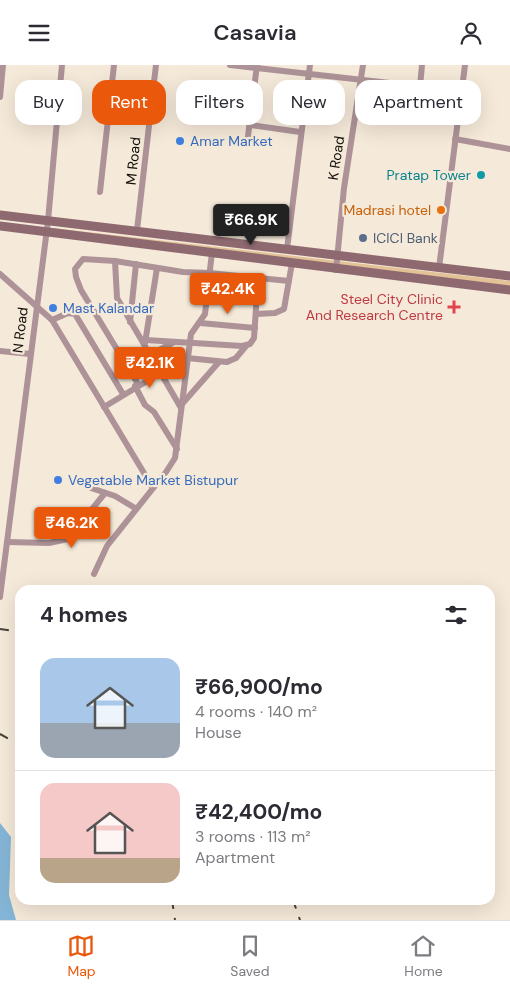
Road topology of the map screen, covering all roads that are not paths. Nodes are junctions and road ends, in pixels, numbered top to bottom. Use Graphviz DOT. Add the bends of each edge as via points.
graph roads {
  1 [pos="3,65"];
  2 [pos="62,65"];
  3 [pos="114,65"];
  4 [pos="156,65"];
  5 [pos="230,65"];
  6 [pos="310,65"];
  7 [pos="363,65"];
  8 [pos="422,65"];
  9 [pos="465,65"];
  10 [pos="257,67"];
  11 [pos="309,73"];
  12 [pos="361,79"];
  13 [pos="255,80"];
  14 [pos="368,80"];
  15 [pos="421,80"];
  16 [pos="463,80"];
  17 [pos="0,97"];
  18 [pos="250,125"];
  19 [pos="457,125"];
  20 [pos="300,132"];
  21 [pos="455,139"];
  22 [pos="247,144"];
  23 [pos="510,149"];
  24 [pos="100,192"];
  25 [pos="0,215"];
  26 [pos="48,221"];
  27 [pos="0,227"];
  28 [pos="137,230"];
  29 [pos="47,232"];
  30 [pos="287,249"];
  31 [pos="212,253"];
  32 [pos="339,255"];
  33 [pos="115,261"];
  34 [pos="292,263"];
  35 [pos="136,264"];
  36 [pos="157,268"];
  37 [pos="439,268"];
  38 [pos="336,269"];
  39 [pos="210,273"];
  40 [pos="0,274"];
  41 [pos="510,276"];
  42 [pos="258,278"];
  43 [pos="289,281"];
  44 [pos="510,290"];
  45 [pos="36,306"];
  46 [pos="256,314"];
  47 [pos="52,320"];
  48 [pos="130,322"];
  49 [pos="200,323"];
  50 [pos="255,327"];
  51 [pos="176,341"];
  52 [pos="190,341"];
  53 [pos="145,343"];
  54 [pos="246,346"];
  55 [pos="0,351"];
  56 [pos="30,354"];
  57 [pos="150,355"];
  58 [pos="187,357"];
  59 [pos="219,362"];
  60 [pos="160,371"];
  61 [pos="136,385"];
  62 [pos="123,394"];
  63 [pos="182,406"];
  64 [pos="104,407"];
  65 [pos="177,449"];
  66 [pos="153,487"];
  67 [pos="91,489"];
  68 [pos="105,493"];
  69 [pos="136,509"];
  70 [pos="7,542"];
  71 [pos="94,574"];
  72 [pos="0,597"];
  1 -- 17 [label="street"];
  2 -- 26 [label="street, N Road"];
  3 -- 24 [label="street"];
  4 -- 28 [label="street, M Road"];
  5 -- 10 [label="street"];
  6 -- 11 [label="street"];
  7 -- 12 [label="street, K Road"];
  8 -- 15 [label="street"];
  9 -- 16 [label="street"];
  10 -- 11 [label="street"];
  10 -- 13 [label="street"];
  11 -- 12 [label="street"];
  11 -- 20 [label="street"];
  12 -- 14 [label="street"];
  12 -- 32 [label="street, K Road" via="344,188"];
  18 -- 20 [label="street"];
  18 -- 22 [label="street"];
  19 -- 21 [label="street"];
  20 -- 30 [label="street"];
  21 -- 23 [label="street"];
  21 -- 37 [label="street"];
  25 -- 26 [label="street"];
  26 -- 28 [label="street"];
  26 -- 29 [label="street, N Road"];
  27 -- 29 [label="street"];
  28 -- 30 [label="street"];
  29 -- 31 [label="street"];
  29 -- 45 [label="street, N Road"];
  30 -- 32 [label="street"];
  31 -- 34 [label="street"];
  31 -- 39 [label="street"];
  32 -- 37 [label="street"];
  32 -- 38 [label="street, K Road"];
  33 -- 35 [label="street"];
  33 -- 48 [label="street" via="117,298"];
  33 -- 61 [label="street" via="83,259 77,263 76,277"];
  34 -- 38 [label="street"];
  34 -- 43 [label="street"];
  35 -- 36 [label="street"];
  35 -- 48 [label="street"];
  36 -- 39 [label="street"];
  36 -- 53 [label="street"];
  37 -- 41 [label="street"];
  38 -- 44 [label="street"];
  39 -- 42 [label="street"];
  39 -- 49 [label="street" via="205,314"];
  40 -- 45 [label="street"];
  42 -- 43 [label="street"];
  42 -- 46 [label="street"];
  43 -- 46 [label="street" via="284,309"];
  45 -- 47 [label="street"];
  45 -- 56 [label="street, N Road"];
  46 -- 50 [label="street"];
  47 -- 62 [label="street" via="68,313 75,314"];
  47 -- 64 [label="street"];
  48 -- 53 [label="street"];
  49 -- 50 [label="street"];
  49 -- 52 [label="street"];
  50 -- 54 [label="street" via="252,342"];
  51 -- 52 [label="street"];
  51 -- 53 [label="street"];
  51 -- 57 [label="street"];
  52 -- 54 [label="street"];
  52 -- 58 [label="street"];
  53 -- 57 [label="street"];
  54 -- 59 [label="street" via="232,361"];
  55 -- 56 [label="street"];
  56 -- 70 [label="street, N Road"];
  57 -- 60 [label="street"];
  58 -- 59 [label="street"];
  58 -- 60 [label="street"];
  58 -- 63 [label="street"];
  59 -- 63 [label="street"];
  60 -- 61 [label="street"];
  60 -- 63 [label="street"];
  61 -- 62 [label="street"];
  61 -- 65 [label="street" via="145,405 154,412"];
  62 -- 64 [label="street"];
  63 -- 65 [label="street"];
  64 -- 66 [label="street"];
  65 -- 66 [label="street" via="171,465"];
  66 -- 69 [label="street"];
  67 -- 68 [label="street"];
  68 -- 69 [label="street"];
  68 -- 70 [label="street" via="68,539 49,543"];
  69 -- 71 [label="street" via="107,546"];
  70 -- 72 [label="street, N Road"];
}
